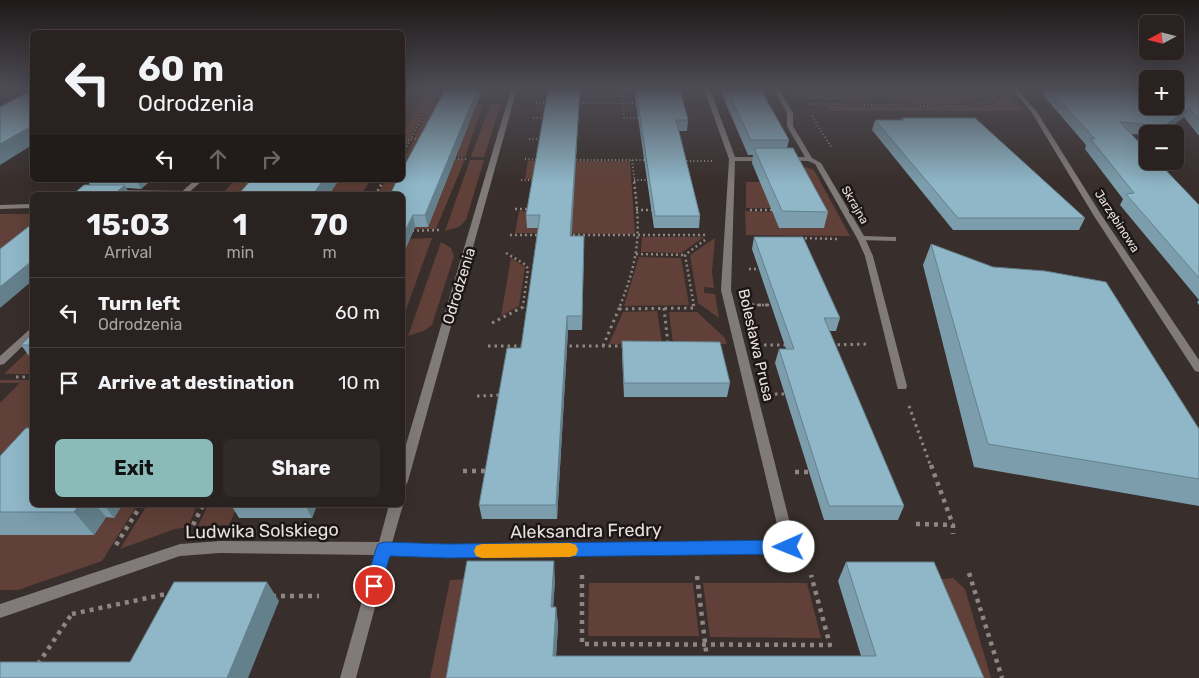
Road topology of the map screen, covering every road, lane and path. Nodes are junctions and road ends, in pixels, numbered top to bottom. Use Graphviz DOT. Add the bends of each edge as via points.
graph roads {
  1 [pos="421,121"];
  2 [pos="505,121"];
  3 [pos="718,121"];
  4 [pos="790,121"];
  5 [pos="813,121"];
  6 [pos="1039,121"];
  7 [pos="411,139"];
  8 [pos="426,139"];
  9 [pos="529,139"];
  10 [pos="542,139"];
  11 [pos="405,142"];
  12 [pos="832,149"];
  13 [pos="405,151"];
  14 [pos="405,157"];
  15 [pos="412,158"];
  16 [pos="442,158"];
  17 [pos="468,158"];
  18 [pos="525,159"];
  19 [pos="732,159"];
  20 [pos="809,159"];
  21 [pos="540,160"];
  22 [pos="568,160"];
  23 [pos="632,160"];
  24 [pos="652,160"];
  25 [pos="682,161"];
  26 [pos="721,161"];
  27 [pos="521,180"];
  28 [pos="535,180"];
  29 [pos="634,180"];
  30 [pos="648,180"];
  31 [pos="197,182"];
  32 [pos="185,192"];
  33 [pos="30,206"];
  34 [pos="0,207"];
  35 [pos="515,209"];
  36 [pos="530,209"];
  37 [pos="636,210"];
  38 [pos="652,210"];
  39 [pos="742,210"];
  40 [pos="772,210"];
  41 [pos="440,230"];
  42 [pos="405,231"];
  43 [pos="510,235"];
  44 [pos="550,235"];
  45 [pos="560,235"];
  46 [pos="639,235"];
  47 [pos="800,238"];
  48 [pos="861,238"];
  49 [pos="838,239"];
  50 [pos="893,239"];
  51 [pos="506,253"];
  52 [pos="636,254"];
  53 [pos="685,255"];
  54 [pos="528,269"];
  55 [pos="536,269"];
  56 [pos="523,305"];
  57 [pos="532,305"];
  58 [pos="747,305"];
  59 [pos="771,305"];
  60 [pos="664,308"];
  61 [pos="619,309"];
  62 [pos="492,322"];
  63 [pos="30,334"];
  64 [pos="823,344"];
  65 [pos="758,345"];
  66 [pos="795,345"];
  67 [pos="488,346"];
  68 [pos="526,346"];
  69 [pos="555,346"];
  70 [pos="603,346"];
  71 [pos="631,346"];
  72 [pos="659,346"];
  73 [pos="668,346"];
  74 [pos="677,346"];
  75 [pos="892,346"];
  76 [pos="0,362"];
  77 [pos="1199,368"];
  78 [pos="902,386"];
  79 [pos="477,396"];
  80 [pos="503,396"];
  81 [pos="490,470"];
  82 [pos="463,471"];
  83 [pos="405,472"];
  84 [pos="794,472"];
  85 [pos="808,472"];
  86 [pos="202,507"];
  87 [pos="395,507"];
  88 [pos="916,524"];
  89 [pos="953,525"];
  90 [pos="191,530"];
  91 [pos="952,534"];
  92 [pos="789,547"];
  93 [pos="384,549"];
  94 [pos="969,573"];
  95 [pos="582,575"];
  96 [pos="811,575"];
  97 [pos="696,576"];
  98 [pos="176,593"];
  99 [pos="267,596"];
  100 [pos="319,596"];
  101 [pos="0,611"];
  102 [pos="71,615"];
  103 [pos="65,616"];
  104 [pos="705,644"];
  105 [pos="708,669"];
  106 [pos="35,670"];
  107 [pos="348,678"];
  108 [pos="1002,678"];
  1 -- 7 [label="path"];
  2 -- 83 [label="street, Odrodzenia"];
  3 -- 19 [label="street, Bolesława Prusa"];
  4 -- 20 [label="street, Skrajna"];
  5 -- 12 [label="path"];
  6 -- 77 [label="street, Jarzębinowa"];
  7 -- 8 [label="path"];
  7 -- 11 [label="path"];
  7 -- 13 [label="path"];
  9 -- 10 [label="path"];
  14 -- 15 [label="path"];
  16 -- 17 [label="path"];
  18 -- 21 [label="path"];
  19 -- 20 [label="street"];
  19 -- 92 [label="street, Bolesława Prusa" via="726,290"];
  20 -- 48 [label="street, Skrajna" via="818,163"];
  22 -- 23 [label="path"];
  23 -- 24 [label="path"];
  23 -- 29 [label="path"];
  25 -- 26 [label="path"];
  27 -- 28 [label="path"];
  29 -- 30 [label="path"];
  29 -- 37 [label="path"];
  31 -- 32 [label="street"];
  33 -- 34 [label="street"];
  35 -- 36 [label="path"];
  37 -- 38 [label="path"];
  37 -- 46 [label="path"];
  39 -- 40 [label="path"];
  41 -- 42 [label="path"];
  43 -- 44 [label="path"];
  45 -- 46 [label="path"];
  46 -- 52 [label="path"];
  46 -- 53 [label="path" via="710,235"];
  47 -- 49 [label="path"];
  48 -- 50 [label="street, Skrajna"];
  48 -- 75 [label="street" via="868,251"];
  51 -- 54 [label="path"];
  52 -- 53 [label="path"];
  52 -- 61 [label="path"];
  53 -- 60 [label="path" via="694,308"];
  54 -- 55 [label="path"];
  54 -- 56 [label="path"];
  56 -- 57 [label="path"];
  56 -- 62 [label="path"];
  58 -- 59 [label="path"];
  60 -- 61 [label="path"];
  60 -- 73 [label="path"];
  61 -- 70 [label="path"];
  63 -- 76 [label="street"];
  64 -- 75 [label="path"];
  65 -- 66 [label="path"];
  67 -- 68 [label="path"];
  69 -- 70 [label="path"];
  70 -- 71 [label="path"];
  72 -- 73 [label="path"];
  73 -- 74 [label="path"];
  75 -- 78 [label="street"];
  78 -- 89 [label="path"];
  79 -- 80 [label="path"];
  81 -- 82 [label="path"];
  84 -- 85 [label="path"];
  86 -- 90 [label="path"];
  87 -- 93 [label="street"];
  88 -- 89 [label="path"];
  89 -- 91 [label="path"];
  92 -- 93 [label="street, Aleksandra Fredry"];
  93 -- 101 [label="street, Ludwika Solskiego" via="220,547 180,550"];
  93 -- 107 [label="street"];
  94 -- 108 [label="path"];
  95 -- 104 [label="path" via="582,644"];
  96 -- 104 [label="path" via="830,645"];
  97 -- 104 [label="path"];
  98 -- 102 [label="path"];
  99 -- 100 [label="path"];
  102 -- 103 [label="path"];
  102 -- 106 [label="path"];
  104 -- 105 [label="path"];
}
